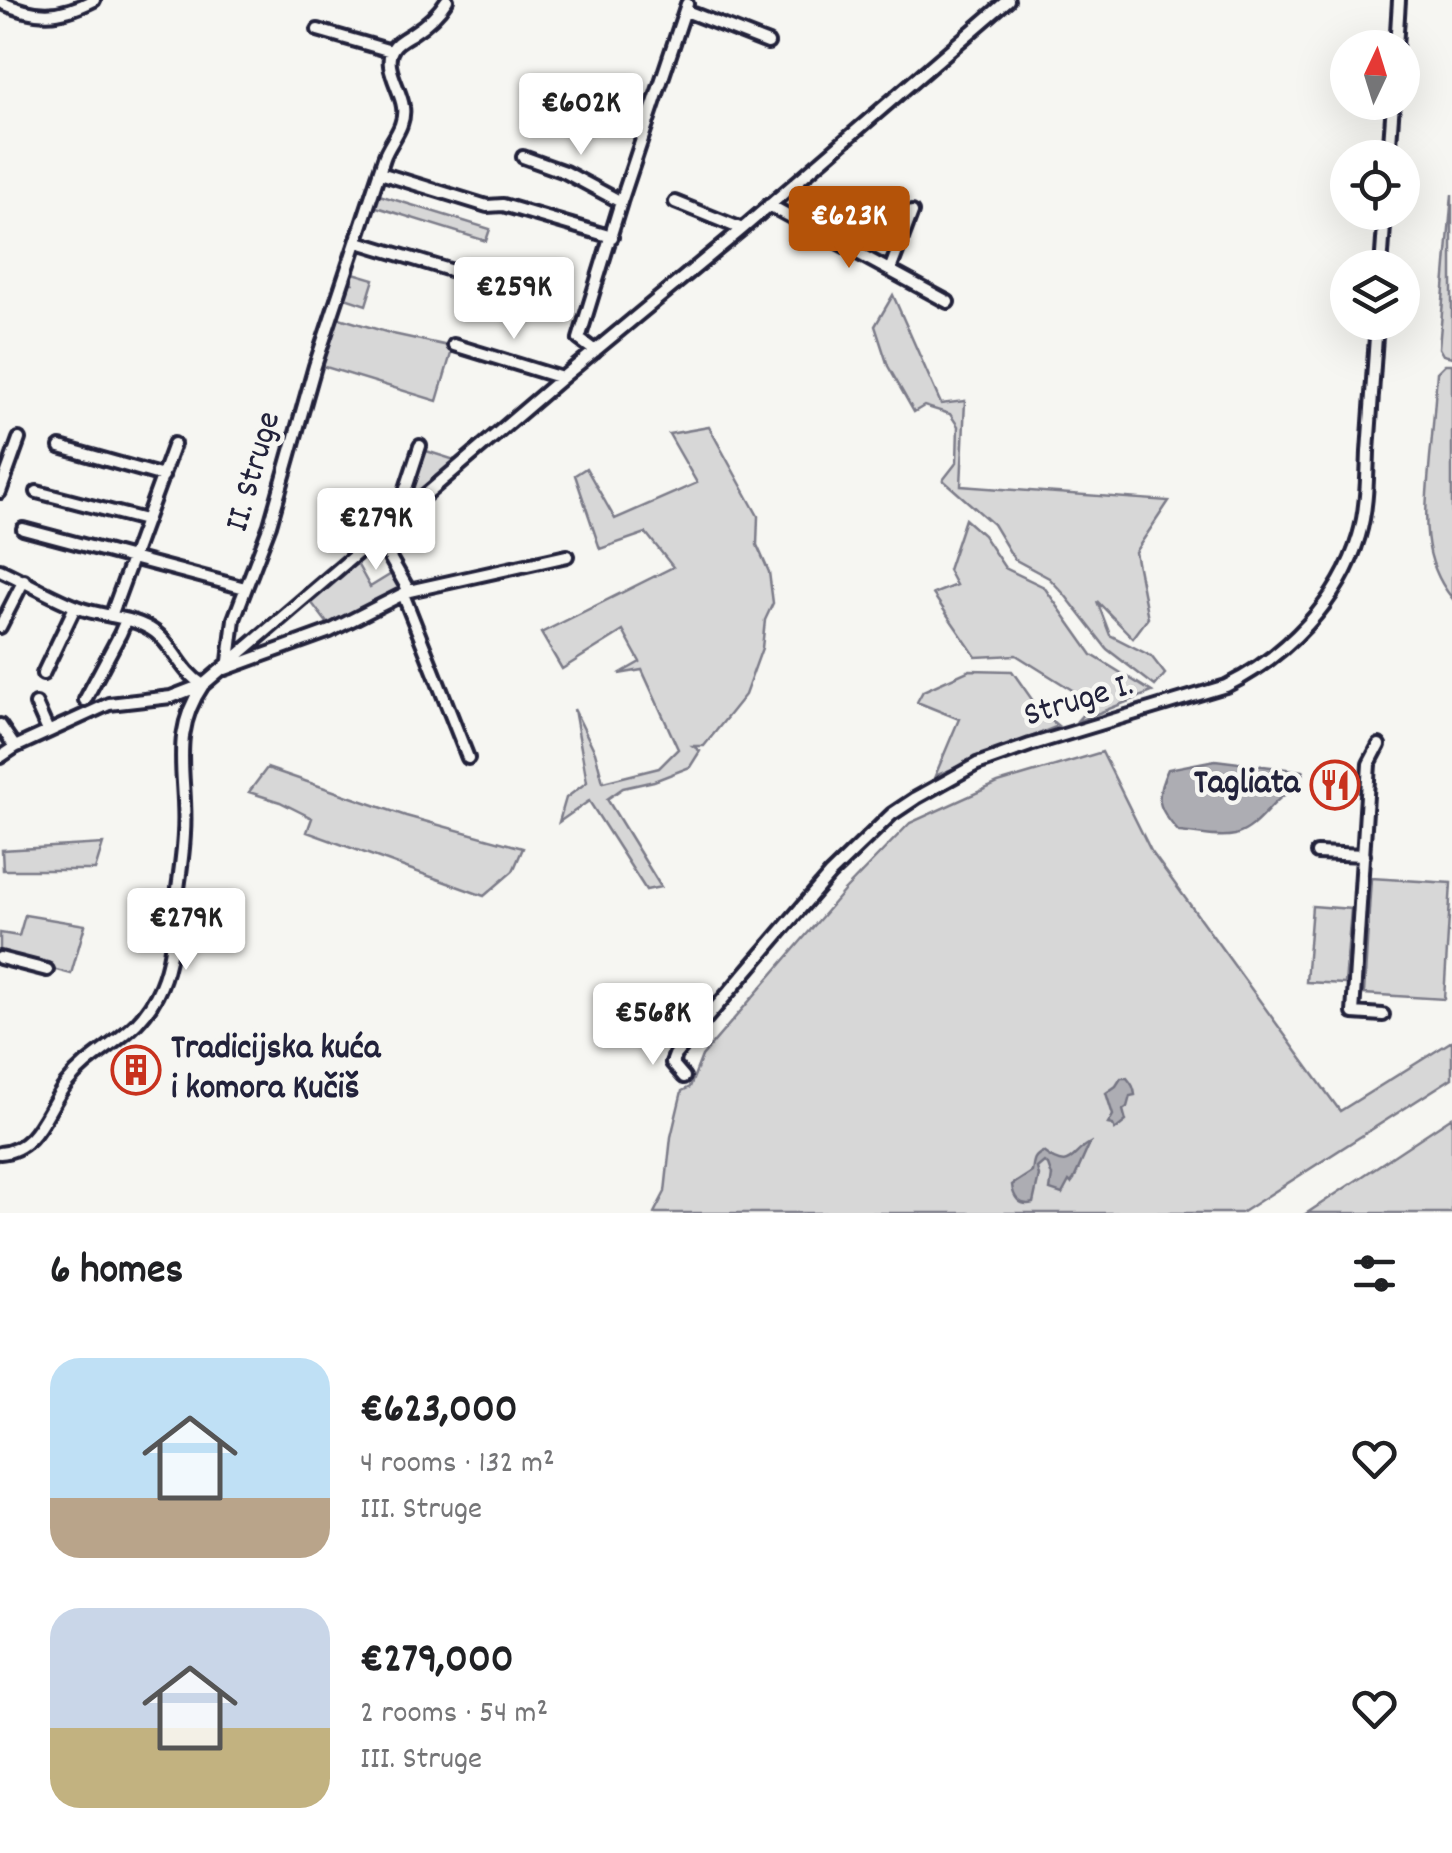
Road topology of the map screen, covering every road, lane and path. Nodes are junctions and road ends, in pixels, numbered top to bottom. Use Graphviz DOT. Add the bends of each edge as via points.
graph roads {
  1 [pos="94,0"];
  2 [pos="446,0"];
  3 [pos="1008,0"];
  4 [pos="1400,0"];
  5 [pos="0,2"];
  6 [pos="318,30"];
  7 [pos="1398,30"];
  8 [pos="768,42"];
  9 [pos="391,51"];
  10 [pos="523,157"];
  11 [pos="380,172"];
  12 [pos="621,202"];
  13 [pos="675,202"];
  14 [pos="768,205"];
  15 [pos="912,212"];
  16 [pos="742,229"];
  17 [pos="612,238"];
  18 [pos="358,242"];
  19 [pos="890,270"];
  20 [pos="454,271"];
  21 [pos="948,302"];
  22 [pos="1377,340"];
  23 [pos="454,344"];
  24 [pos="595,351"];
  25 [pos="562,378"];
  26 [pos="20,439"];
  27 [pos="174,444"];
  28 [pos="420,446"];
  29 [pos="60,447"];
  30 [pos="163,476"];
  31 [pos="0,492"];
  32 [pos="37,492"];
  33 [pos="145,520"];
  34 [pos="395,520"];
  35 [pos="24,528"];
  36 [pos="378,535"];
  37 [pos="568,556"];
  38 [pos="131,557"];
  39 [pos="0,570"];
  40 [pos="24,580"];
  41 [pos="245,588"];
  42 [pos="406,592"];
  43 [pos="75,607"];
  44 [pos="111,616"];
  45 [pos="126,620"];
  46 [pos="0,627"];
  47 [pos="229,660"];
  48 [pos="215,672"];
  49 [pos="43,674"];
  50 [pos="203,685"];
  51 [pos="84,700"];
  52 [pos="36,704"];
  53 [pos="0,726"];
  54 [pos="48,731"];
  55 [pos="1379,746"];
  56 [pos="14,747"];
  57 [pos="0,758"];
  58 [pos="468,758"];
  59 [pos="1317,854"];
  60 [pos="1364,855"];
  61 [pos="0,958"];
  62 [pos="46,970"];
  63 [pos="1383,1016"];
  64 [pos="684,1077"];
  65 [pos="0,1153"];
  1 -- 5 [label="street" via="45,14"];
  2 -- 9 [label="street"];
  3 -- 14 [label="street"];
  4 -- 7 [label="street"];
  6 -- 9 [label="street"];
  8 -- 12 [label="street" via="687,7"];
  9 -- 11 [label="street, II. Struge" via="403,118"];
  10 -- 12 [label="street"];
  11 -- 17 [label="street"];
  11 -- 18 [label="street, II. Struge"];
  12 -- 17 [label="street"];
  13 -- 16 [label="street"];
  14 -- 16 [label="street"];
  14 -- 19 [label="street"];
  15 -- 19 [label="street"];
  16 -- 24 [label="street"];
  17 -- 24 [label="street" via="579,339"];
  18 -- 20 [label="street"];
  18 -- 41 [label="street, II. Struge"];
  19 -- 21 [label="street"];
  22 -- 64 [label="street, Struge I." via="1359,536 1337,586 1289,643 1226,686 977,764 892,814 830,874 674,1054 672,1062"];
  23 -- 25 [label="street"];
  24 -- 25 [label="street"];
  25 -- 34 [label="street"];
  26 -- 31 [label="street"];
  27 -- 30 [label="street"];
  28 -- 34 [label="street"];
  29 -- 30 [label="street"];
  30 -- 33 [label="street"];
  32 -- 33 [label="street"];
  33 -- 38 [label="street"];
  34 -- 36 [label="street"];
  35 -- 38 [label="street"];
  36 -- 42 [label="street"];
  36 -- 47 [label="street"];
  37 -- 42 [label="street"];
  38 -- 41 [label="street"];
  38 -- 44 [label="street"];
  39 -- 40 [label="street"];
  40 -- 43 [label="street"];
  40 -- 46 [label="street"];
  41 -- 47 [label="street, II. Struge"];
  42 -- 48 [label="street" via="330,631"];
  42 -- 58 [label="street"];
  43 -- 44 [label="street"];
  43 -- 49 [label="street"];
  44 -- 45 [label="street"];
  45 -- 50 [label="street" via="157,634"];
  45 -- 51 [label="street"];
  47 -- 48 [label="street"];
  48 -- 50 [label="street"];
  50 -- 54 [label="street" via="171,697 110,704"];
  50 -- 65 [label="street" via="182,736 184,833 161,987 136,1026 62,1088 31,1140"];
  52 -- 54 [label="street"];
  53 -- 56 [label="street"];
  54 -- 56 [label="street"];
  55 -- 60 [label="street" via="1369,764"];
  56 -- 57 [label="street"];
  59 -- 60 [label="street"];
  60 -- 63 [label="street" via="1353,1013"];
  61 -- 62 [label="street"];
}
